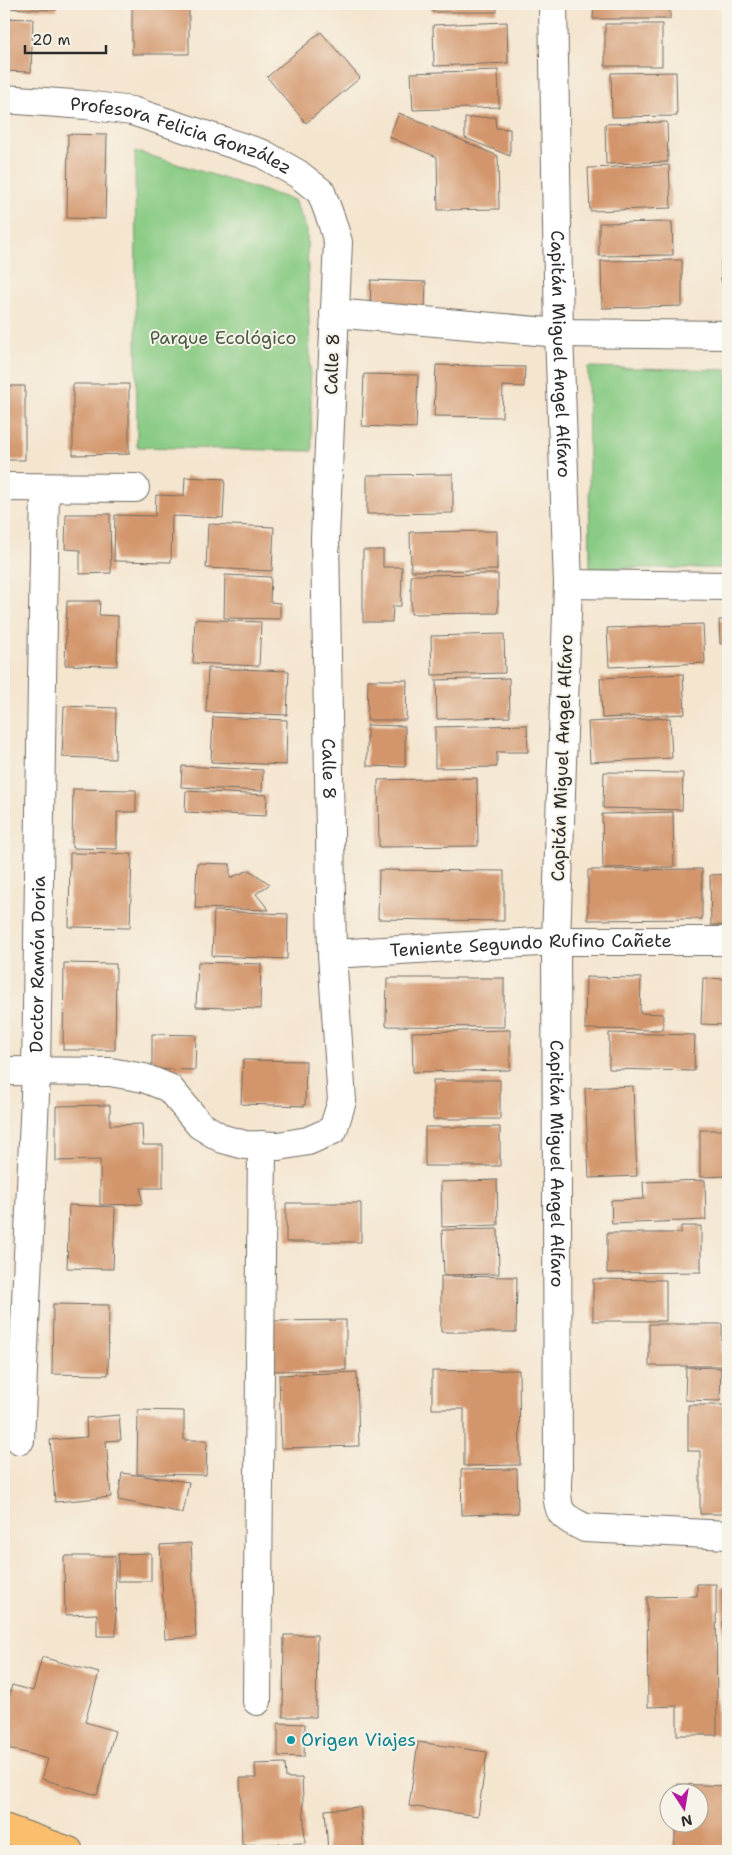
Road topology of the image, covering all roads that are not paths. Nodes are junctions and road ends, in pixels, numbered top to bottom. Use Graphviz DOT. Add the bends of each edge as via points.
graph roads {
  1 [pos="553,4"];
  2 [pos="4,99"];
  3 [pos="331,219"];
  4 [pos="334,313"];
  5 [pos="559,333"];
  6 [pos="728,335"];
  7 [pos="4,487"];
  8 [pos="44,488"];
  9 [pos="135,488"];
  10 [pos="568,584"];
  11 [pos="728,586"];
  12 [pos="728,941"];
  13 [pos="556,942"];
  14 [pos="332,954"];
  15 [pos="4,1071"];
  16 [pos="36,1072"];
  17 [pos="262,1146"];
  18 [pos="20,1440"];
  19 [pos="728,1535"];
  20 [pos="258,1701"];
  21 [pos="4,1828"];
  22 [pos="70,1851"];
  1 -- 5 [label="street, Capitán Miguel Angel Alfaro"];
  2 -- 3 [label="street, Profesora Felicia González" via="132,111 263,154 322,192"];
  3 -- 4 [label="street, Calle 8" via="338,242"];
  4 -- 5 [label="street"];
  4 -- 14 [label="street, Calle 8" via="325,538"];
  5 -- 6 [label="street"];
  5 -- 10 [label="street, Capitán Miguel Angel Alfaro"];
  7 -- 8 [label="street"];
  8 -- 9 [label="street"];
  8 -- 16 [label="street, Doctor Ramón Doria"];
  10 -- 11 [label="street"];
  10 -- 13 [label="street, Capitán Miguel Angel Alfaro"];
  12 -- 13 [label="street, Teniente Segundo Rufino Cañete"];
  13 -- 14 [label="street, Teniente Segundo Rufino Cañete"];
  13 -- 19 [label="street, Capitán Miguel Angel Alfaro" via="556,1487 562,1513 585,1528"];
  14 -- 17 [label="street, Calle 8" via="342,1101 333,1130 308,1141"];
  15 -- 16 [label="street"];
  16 -- 17 [label="street, Calle 8" via="110,1072 144,1078 169,1088 200,1124 223,1138"];
  16 -- 18 [label="street, Doctor Ramón Doria"];
  17 -- 20 [label="street"];
  21 -- 22 [label="main road"];
}
